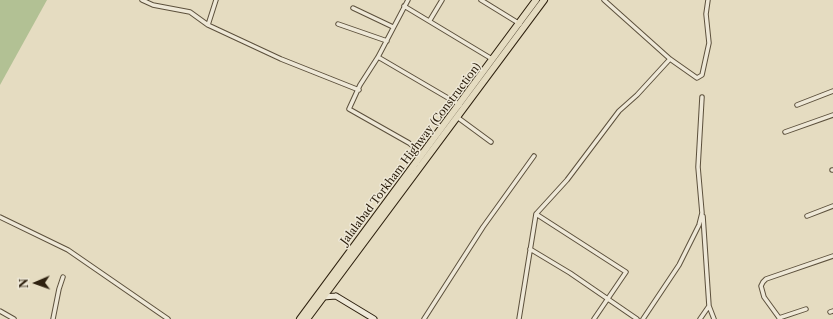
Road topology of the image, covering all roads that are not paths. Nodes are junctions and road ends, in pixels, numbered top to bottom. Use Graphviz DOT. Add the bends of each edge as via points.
graph roads {
  1 [pos="142,0"];
  2 [pos="216,0"];
  3 [pos="408,0"];
  4 [pos="442,0"];
  5 [pos="481,0"];
  6 [pos="536,0"];
  7 [pos="544,0"];
  8 [pos="604,0"];
  9 [pos="708,0"];
  10 [pos="404,6"];
  11 [pos="353,8"];
  12 [pos="430,20"];
  13 [pos="338,24"];
  14 [pos="208,25"];
  15 [pos="522,25"];
  16 [pos="393,27"];
  17 [pos="508,39"];
  18 [pos="387,41"];
  19 [pos="506,52"];
  20 [pos="378,57"];
  21 [pos="670,59"];
  22 [pos="495,62"];
  23 [pos="359,90"];
  24 [pos="833,91"];
  25 [pos="702,97"];
  26 [pos="797,105"];
  27 [pos="461,107"];
  28 [pos="833,115"];
  29 [pos="457,117"];
  30 [pos="785,132"];
  31 [pos="491,142"];
  32 [pos="424,156"];
  33 [pos="534,156"];
  34 [pos="833,206"];
  35 [pos="702,212"];
  36 [pos="536,214"];
  37 [pos="807,216"];
  38 [pos="0,217"];
  39 [pos="530,249"];
  40 [pos="833,256"];
  41 [pos="63,277"];
  42 [pos="334,284"];
  43 [pos="336,296"];
  44 [pos="323,298"];
  45 [pos="607,298"];
  46 [pos="709,306"];
  47 [pos="806,309"];
  48 [pos="0,311"];
  49 [pos="14,319"];
  50 [pos="53,319"];
  51 [pos="168,319"];
  52 [pos="300,319"];
  53 [pos="307,319"];
  54 [pos="374,319"];
  55 [pos="424,319"];
  56 [pos="518,319"];
  57 [pos="594,319"];
  58 [pos="638,319"];
  59 [pos="643,319"];
  60 [pos="700,319"];
  61 [pos="714,319"];
  62 [pos="779,319"];
  1 -- 14 [label="street" via="153,5 190,12"];
  2 -- 14 [label="street"];
  3 -- 10 [label="street"];
  4 -- 12 [label="street"];
  5 -- 15 [label="street"];
  6 -- 15 [label="highway, Jalalabad Torkham Highway (Construction)"];
  7 -- 15 [label="highway"];
  8 -- 21 [label="street"];
  9 -- 21 [label="street" via="706,14 709,43 702,75 697,78"];
  10 -- 12 [label="street"];
  10 -- 16 [label="street"];
  11 -- 16 [label="street"];
  12 -- 22 [label="street"];
  13 -- 18 [label="street"];
  14 -- 23 [label="street" via="281,59"];
  15 -- 17 [label="highway, Jalalabad Torkham Highway (Construction)"];
  15 -- 19 [label="highway"];
  16 -- 18 [label="street"];
  17 -- 19 [label="highway"];
  17 -- 22 [label="highway, Jalalabad Torkham Highway (Construction)"];
  18 -- 20 [label="street"];
  19 -- 22 [label="highway"];
  20 -- 23 [label="street" via="360,84"];
  20 -- 27 [label="street"];
  21 -- 36 [label="street" via="619,111 567,180"];
  22 -- 27 [label="highway, Jalalabad Torkham Highway (Construction)"];
  23 -- 32 [label="street" via="349,109 409,143"];
  24 -- 26 [label="street"];
  25 -- 35 [label="street" via="698,167"];
  27 -- 29 [label="highway"];
  27 -- 32 [label="highway, Jalalabad Torkham Highway (Construction)"];
  28 -- 30 [label="street"];
  29 -- 31 [label="street"];
  29 -- 32 [label="highway"];
  32 -- 42 [label="highway"];
  32 -- 52 [label="highway, Jalalabad Torkham Highway (Construction)"];
  33 -- 55 [label="street" via="483,227"];
  34 -- 37 [label="street"];
  35 -- 46 [label="street"];
  35 -- 59 [label="street" via="699,225 679,265"];
  36 -- 39 [label="street"];
  36 -- 45 [label="street" via="626,272"];
  38 -- 51 [label="street" via="68,250"];
  39 -- 45 [label="street"];
  39 -- 56 [label="street"];
  40 -- 62 [label="street" via="763,282 764,297"];
  41 -- 50 [label="street"];
  42 -- 43 [label="street"];
  42 -- 44 [label="highway"];
  43 -- 44 [label="street"];
  43 -- 54 [label="street"];
  44 -- 53 [label="highway"];
  45 -- 57 [label="street"];
  45 -- 58 [label="street"];
  46 -- 60 [label="street"];
  46 -- 61 [label="street"];
  47 -- 62 [label="street"];
  48 -- 49 [label="street"];
}
